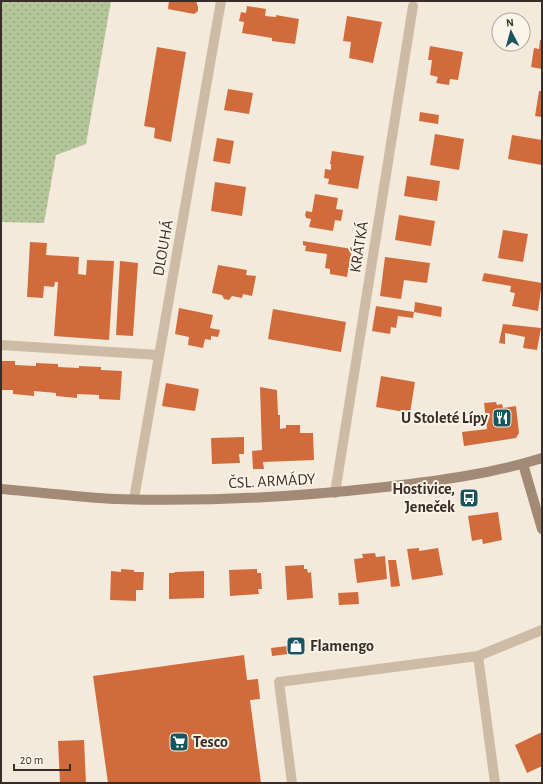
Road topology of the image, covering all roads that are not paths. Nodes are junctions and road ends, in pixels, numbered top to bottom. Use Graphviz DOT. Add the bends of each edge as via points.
graph roads {
  1 [pos="221,1"];
  2 [pos="412,6"];
  3 [pos="1,345"];
  4 [pos="159,355"];
  5 [pos="542,458"];
  6 [pos="523,464"];
  7 [pos="1,489"];
  8 [pos="335,493"];
  9 [pos="134,499"];
  10 [pos="542,529"];
  11 [pos="542,630"];
  12 [pos="478,656"];
  13 [pos="292,783"];
  14 [pos="495,783"];
  1 -- 4 [label="street, DLOUHÁ"];
  2 -- 8 [label="street, KRÁTKÁ"];
  3 -- 4 [label="street"];
  4 -- 9 [label="street, DLOUHÁ"];
  5 -- 6 [label="main road, ČSL. ARMÁDY"];
  6 -- 8 [label="main road, ČSL. ARMÁDY" via="472,475"];
  6 -- 10 [label="main road"];
  7 -- 9 [label="main road, ČSL. ARMÁDY"];
  8 -- 9 [label="main road, ČSL. ARMÁDY"];
  11 -- 12 [label="street"];
  12 -- 13 [label="street" via="279,682"];
  12 -- 14 [label="street"];
}
